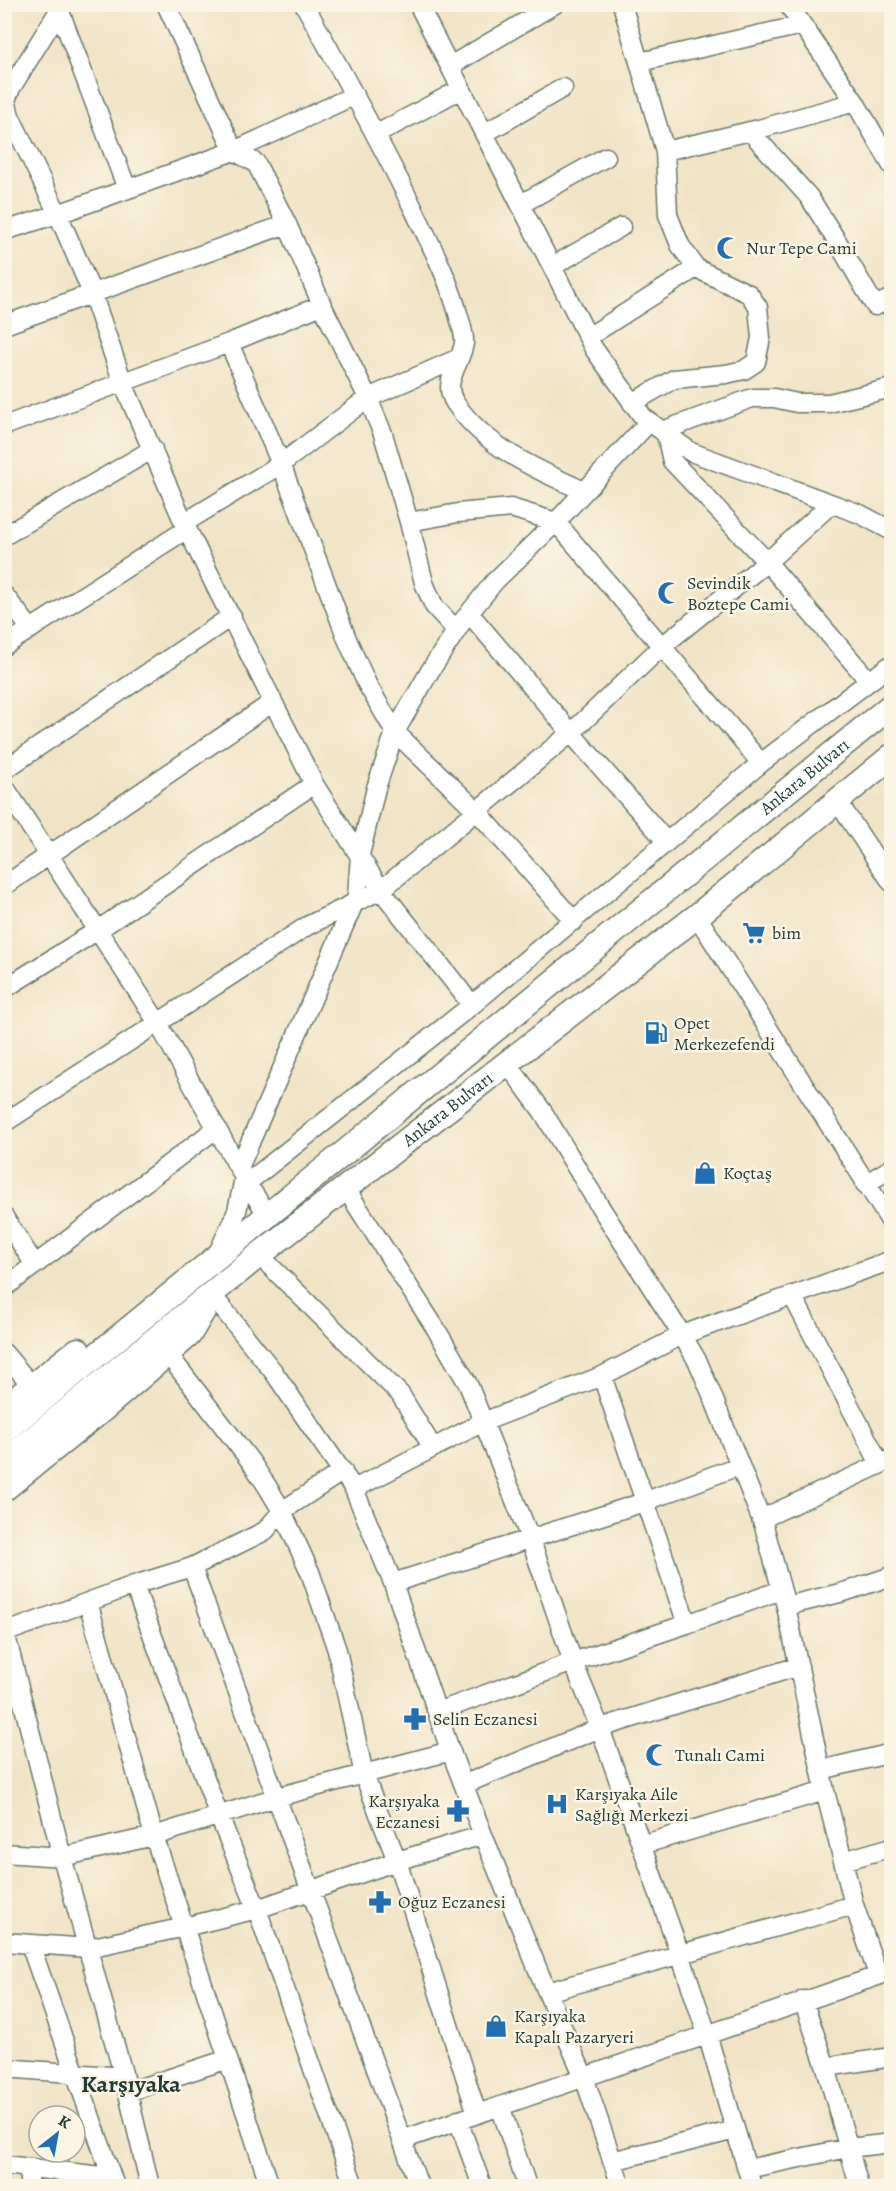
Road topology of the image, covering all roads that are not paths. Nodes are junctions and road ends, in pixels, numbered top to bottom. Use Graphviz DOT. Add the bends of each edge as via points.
graph roads {
  1 [pos="166,4"];
  2 [pos="304,4"];
  3 [pos="418,4"];
  4 [pos="555,4"];
  5 [pos="622,4"];
  6 [pos="788,4"];
  7 [pos="61,7"];
  8 [pos="802,25"];
  9 [pos="640,62"];
  10 [pos="450,66"];
  11 [pos="461,88"];
  12 [pos="563,88"];
  13 [pos="355,95"];
  14 [pos="855,102"];
  15 [pos="750,131"];
  16 [pos="485,133"];
  17 [pos="377,134"];
  18 [pos="234,151"];
  19 [pos="665,151"];
  20 [pos="606,157"];
  21 [pos="891,166"];
  22 [pos="127,189"];
  23 [pos="521,204"];
  24 [pos="58,214"];
  25 [pos="287,224"];
  26 [pos="621,227"];
  27 [pos="4,231"];
  28 [pos="553,266"];
  29 [pos="696,268"];
  30 [pos="92,293"];
  31 [pos="891,298"];
  32 [pos="322,305"];
  33 [pos="4,325"];
  34 [pos="588,337"];
  35 [pos="229,343"];
  36 [pos="459,358"];
  37 [pos="123,383"];
  38 [pos="891,388"];
  39 [pos="368,398"];
  40 [pos="632,402"];
  41 [pos="4,426"];
  42 [pos="659,429"];
  43 [pos="153,449"];
  44 [pos="281,464"];
  45 [pos="584,491"];
  46 [pos="831,504"];
  47 [pos="409,522"];
  48 [pos="556,522"];
  49 [pos="186,526"];
  50 [pos="891,531"];
  51 [pos="4,536"];
  52 [pos="767,562"];
  53 [pos="4,595"];
  54 [pos="469,613"];
  55 [pos="231,616"];
  56 [pos="30,630"];
  57 [pos="456,630"];
  58 [pos="4,646"];
  59 [pos="661,647"];
  60 [pos="891,664"];
  61 [pos="870,681"];
  62 [pos="273,702"];
  63 [pos="891,705"];
  64 [pos="395,732"];
  65 [pos="571,733"];
  66 [pos="891,756"];
  67 [pos="761,763"];
  68 [pos="4,770"];
  69 [pos="314,784"];
  70 [pos="4,786"];
  71 [pos="838,802"];
  72 [pos="477,811"];
  73 [pos="666,841"];
  74 [pos="360,855"];
  75 [pos="50,856"];
  76 [pos="891,881"];
  77 [pos="4,886"];
  78 [pos="381,890"];
  79 [pos="354,903"];
  80 [pos="697,916"];
  81 [pos="574,921"];
  82 [pos="98,930"];
  83 [pos="4,989"];
  84 [pos="472,1005"];
  85 [pos="158,1023"];
  86 [pos="507,1063"];
  87 [pos="4,1123"];
  88 [pos="217,1128"];
  89 [pos="891,1168"];
  90 [pos="243,1176"];
  91 [pos="866,1184"];
  92 [pos="346,1189"];
  93 [pos="268,1216"];
  94 [pos="4,1217"];
  95 [pos="891,1224"];
  96 [pos="259,1255"];
  97 [pos="215,1259"];
  98 [pos="891,1260"];
  99 [pos="35,1265"];
  100 [pos="4,1288"];
  101 [pos="212,1295"];
  102 [pos="792,1296"];
  103 [pos="682,1335"];
  104 [pos="4,1353"];
  105 [pos="167,1353"];
  106 [pos="602,1376"];
  107 [pos="32,1386"];
  108 [pos="4,1408"];
  109 [pos="483,1422"];
  110 [pos="4,1431"];
  111 [pos="433,1448"];
  112 [pos="886,1461"];
  113 [pos="4,1462"];
  114 [pos="738,1466"];
  115 [pos="343,1471"];
  116 [pos="4,1489"];
  117 [pos="354,1489"];
  118 [pos="644,1502"];
  119 [pos="282,1510"];
  120 [pos="761,1519"];
  121 [pos="530,1538"];
  122 [pos="192,1567"];
  123 [pos="891,1576"];
  124 [pos="393,1583"];
  125 [pos="134,1585"];
  126 [pos="784,1598"];
  127 [pos="88,1602"];
  128 [pos="687,1624"];
  129 [pos="6,1630"];
  130 [pos="573,1662"];
  131 [pos="799,1666"];
  132 [pos="437,1712"];
  133 [pos="600,1728"];
  134 [pos="451,1751"];
  135 [pos="891,1754"];
  136 [pos="821,1770"];
  137 [pos="364,1775"];
  138 [pos="465,1784"];
  139 [pos="825,1791"];
  140 [pos="277,1797"];
  141 [pos="219,1816"];
  142 [pos="483,1835"];
  143 [pos="154,1836"];
  144 [pos="641,1845"];
  145 [pos="891,1847"];
  146 [pos="4,1853"];
  147 [pos="62,1857"];
  148 [pos="397,1861"];
  149 [pos="843,1861"];
  150 [pos="312,1890"];
  151 [pos="854,1905"];
  152 [pos="257,1909"];
  153 [pos="185,1928"];
  154 [pos="4,1942"];
  155 [pos="30,1944"];
  156 [pos="88,1948"];
  157 [pos="680,1954"];
  158 [pos="885,1973"];
  159 [pos="547,1992"];
  160 [pos="802,2000"];
  161 [pos="706,2034"];
  162 [pos="891,2057"];
  163 [pos="228,2059"];
  164 [pos="826,2067"];
  165 [pos="4,2068"];
  166 [pos="75,2073"];
  167 [pos="584,2077"];
  168 [pos="126,2085"];
  169 [pos="500,2106"];
  170 [pos="477,2114"];
  171 [pos="458,2120"];
  172 [pos="735,2130"];
  173 [pos="402,2140"];
  174 [pos="891,2143"];
  175 [pos="848,2148"];
  176 [pos="612,2160"];
  177 [pos="4,2165"];
  178 [pos="29,2168"];
  179 [pos="747,2169"];
  180 [pos="113,2182"];
  181 [pos="29,2187"];
  182 [pos="150,2187"];
  183 [pos="270,2187"];
  184 [pos="354,2187"];
  185 [pos="420,2187"];
  186 [pos="482,2187"];
  187 [pos="527,2187"];
  188 [pos="621,2187"];
  189 [pos="752,2187"];
  190 [pos="859,2187"];
  1 -- 18 [label="street"];
  2 -- 13 [label="street"];
  3 -- 10 [label="street"];
  4 -- 10 [label="street"];
  5 -- 9 [label="street"];
  6 -- 8 [label="street"];
  7 -- 22 [label="street"];
  7 -- 24 [label="street" via="6,100 10,116"];
  8 -- 9 [label="street"];
  8 -- 14 [label="street"];
  9 -- 19 [label="street"];
  10 -- 11 [label="street"];
  11 -- 16 [label="street"];
  11 -- 17 [label="street"];
  12 -- 16 [label="street"];
  13 -- 17 [label="street"];
  13 -- 18 [label="street"];
  14 -- 15 [label="street"];
  14 -- 21 [label="street"];
  15 -- 19 [label="street"];
  15 -- 31 [label="street" via="809,197 875,306"];
  16 -- 23 [label="street"];
  17 -- 36 [label="street" via="434,250 459,316 464,342"];
  18 -- 22 [label="street"];
  18 -- 25 [label="street" via="256,164"];
  19 -- 29 [label="street" via="668,215 680,245"];
  20 -- 23 [label="street"];
  22 -- 24 [label="street"];
  23 -- 28 [label="street"];
  24 -- 27 [label="street"];
  24 -- 30 [label="street"];
  25 -- 30 [label="street"];
  25 -- 32 [label="street"];
  26 -- 28 [label="street"];
  28 -- 34 [label="street"];
  29 -- 34 [label="street"];
  29 -- 40 [label="street" via="749,294 758,307 761,338 756,362 744,370 674,379"];
  30 -- 33 [label="street"];
  30 -- 37 [label="street"];
  32 -- 35 [label="street"];
  32 -- 39 [label="street"];
  34 -- 40 [label="street"];
  35 -- 37 [label="street"];
  35 -- 44 [label="street"];
  36 -- 39 [label="street"];
  36 -- 45 [label="street" via="449,386 454,401 472,424 536,470"];
  37 -- 41 [label="street"];
  37 -- 43 [label="street"];
  38 -- 42 [label="street" via="829,403 797,404 752,398"];
  39 -- 44 [label="street"];
  39 -- 47 [label="street"];
  40 -- 42 [label="street"];
  42 -- 45 [label="street, Ankara Bulvarı"];
  42 -- 46 [label="street" via="691,452"];
  42 -- 52 [label="street" via="672,461"];
  43 -- 49 [label="street"];
  43 -- 51 [label="street"];
  44 -- 49 [label="street"];
  44 -- 64 [label="street" via="347,639"];
  45 -- 48 [label="street, Ankara Bulvarı"];
  46 -- 50 [label="street"];
  46 -- 52 [label="street"];
  47 -- 48 [label="street" via="511,508"];
  47 -- 57 [label="street" via="424,583 434,606"];
  48 -- 54 [label="street, Ankara Bulvarı" via="495,581"];
  48 -- 59 [label="street"];
  49 -- 55 [label="street"];
  49 -- 56 [label="street"];
  52 -- 59 [label="street"];
  52 -- 61 [label="street"];
  53 -- 56 [label="street"];
  54 -- 57 [label="street, Ankara Bulvarı"];
  54 -- 65 [label="street"];
  55 -- 62 [label="street"];
  55 -- 68 [label="street"];
  56 -- 58 [label="street"];
  57 -- 64 [label="street, Ankara Bulvarı"];
  59 -- 65 [label="street"];
  59 -- 67 [label="street"];
  60 -- 61 [label="street"];
  61 -- 67 [label="street"];
  62 -- 69 [label="street"];
  62 -- 75 [label="street"];
  63 -- 93 [label="main road, Ankara Bulvarı"];
  64 -- 72 [label="street"];
  64 -- 74 [label="street, Ankara Bulvarı"];
  65 -- 72 [label="street"];
  65 -- 73 [label="street"];
  66 -- 71 [label="main road, Ankara Bulvarı"];
  67 -- 73 [label="street"];
  69 -- 74 [label="street"];
  69 -- 82 [label="street"];
  70 -- 75 [label="street"];
  71 -- 76 [label="street"];
  71 -- 80 [label="main road, Ankara Bulvarı"];
  72 -- 78 [label="street"];
  72 -- 81 [label="street"];
  73 -- 81 [label="street"];
  74 -- 78 [label="street"];
  74 -- 79 [label="street, Ankara Bulvarı"];
  75 -- 77 [label="street"];
  75 -- 82 [label="street"];
  78 -- 79 [label="street"];
  78 -- 84 [label="street"];
  79 -- 85 [label="street" via="307,926"];
  79 -- 90 [label="street, Ankara Bulvarı"];
  80 -- 86 [label="main road, Ankara Bulvarı"];
  80 -- 91 [label="street"];
  81 -- 84 [label="street"];
  82 -- 83 [label="street"];
  82 -- 85 [label="street"];
  84 -- 90 [label="street"];
  85 -- 87 [label="street"];
  85 -- 88 [label="street"];
  86 -- 92 [label="main road, Ankara Bulvarı"];
  86 -- 103 [label="street" via="543,1112"];
  88 -- 90 [label="street"];
  88 -- 99 [label="street"];
  89 -- 91 [label="street"];
  90 -- 93 [label="street"];
  90 -- 97 [label="street, Ankara Bulvarı" via="237,1211"];
  91 -- 95 [label="street"];
  92 -- 96 [label="main road, Ankara Bulvarı"];
  92 -- 109 [label="street" via="468,1383"];
  93 -- 97 [label="main road, Ankara Bulvarı"];
  94 -- 99 [label="street"];
  96 -- 101 [label="main road, Ankara Bulvarı"];
  96 -- 111 [label="street" via="400,1394"];
  97 -- 107 [label="main road" via="154,1293"];
  97 -- 110 [label="main road, Ankara Bulvarı"];
  98 -- 102 [label="street"];
  99 -- 100 [label="street"];
  101 -- 105 [label="main road" via="189,1335"];
  101 -- 113 [label="main road, Ankara Bulvarı"];
  101 -- 115 [label="street" via="273,1371"];
  102 -- 103 [label="street"];
  102 -- 112 [label="street"];
  103 -- 106 [label="street"];
  103 -- 114 [label="street" via="698,1362"];
  104 -- 107 [label="street"];
  105 -- 116 [label="main road"];
  105 -- 119 [label="street" via="251,1462"];
  106 -- 109 [label="street"];
  106 -- 118 [label="street"];
  107 -- 108 [label="main road"];
  109 -- 111 [label="street"];
  109 -- 121 [label="street"];
  111 -- 117 [label="street"];
  112 -- 120 [label="street"];
  114 -- 118 [label="street"];
  114 -- 120 [label="street"];
  115 -- 117 [label="street"];
  115 -- 119 [label="street"];
  117 -- 124 [label="street"];
  118 -- 121 [label="street"];
  118 -- 128 [label="street"];
  119 -- 122 [label="street" via="265,1531"];
  119 -- 137 [label="street" via="310,1572 336,1650"];
  120 -- 126 [label="street"];
  121 -- 124 [label="street"];
  121 -- 130 [label="street"];
  122 -- 125 [label="street"];
  122 -- 140 [label="street"];
  123 -- 126 [label="street" via="844,1592"];
  124 -- 132 [label="street"];
  125 -- 127 [label="street"];
  125 -- 141 [label="street"];
  126 -- 128 [label="street"];
  126 -- 131 [label="street"];
  127 -- 129 [label="street"];
  127 -- 143 [label="street"];
  128 -- 130 [label="street"];
  129 -- 147 [label="street"];
  130 -- 132 [label="street"];
  130 -- 133 [label="street"];
  131 -- 133 [label="street"];
  131 -- 136 [label="street"];
  132 -- 134 [label="street"];
  133 -- 138 [label="street"];
  133 -- 144 [label="street"];
  134 -- 137 [label="street"];
  134 -- 138 [label="street"];
  135 -- 136 [label="street"];
  136 -- 139 [label="street"];
  137 -- 140 [label="street"];
  137 -- 148 [label="street"];
  138 -- 142 [label="street"];
  139 -- 144 [label="street"];
  139 -- 149 [label="street"];
  140 -- 141 [label="street"];
  140 -- 150 [label="street"];
  141 -- 143 [label="street"];
  141 -- 152 [label="street"];
  142 -- 148 [label="street"];
  142 -- 159 [label="street"];
  143 -- 147 [label="street"];
  143 -- 153 [label="street"];
  144 -- 157 [label="street"];
  145 -- 149 [label="street"];
  146 -- 147 [label="street"];
  147 -- 156 [label="street"];
  148 -- 150 [label="street"];
  148 -- 170 [label="street"];
  149 -- 151 [label="street"];
  150 -- 152 [label="street"];
  150 -- 173 [label="street"];
  151 -- 157 [label="street"];
  151 -- 158 [label="street"];
  152 -- 153 [label="street"];
  152 -- 184 [label="street"];
  153 -- 156 [label="street"];
  153 -- 163 [label="street"];
  154 -- 155 [label="street"];
  155 -- 156 [label="street"];
  155 -- 166 [label="street"];
  156 -- 168 [label="street"];
  157 -- 159 [label="street"];
  157 -- 161 [label="street"];
  158 -- 160 [label="street"];
  159 -- 167 [label="street"];
  160 -- 161 [label="street"];
  160 -- 164 [label="street"];
  161 -- 167 [label="street"];
  161 -- 172 [label="street"];
  162 -- 164 [label="street"];
  163 -- 168 [label="street"];
  163 -- 183 [label="street"];
  164 -- 175 [label="street"];
  165 -- 166 [label="street"];
  166 -- 168 [label="street"];
  166 -- 180 [label="street"];
  167 -- 169 [label="street"];
  167 -- 176 [label="street"];
  168 -- 182 [label="street"];
  169 -- 170 [label="street"];
  169 -- 187 [label="street"];
  170 -- 171 [label="street"];
  171 -- 173 [label="street"];
  171 -- 186 [label="street"];
  172 -- 176 [label="street"];
  172 -- 179 [label="street"];
  173 -- 185 [label="street"];
  174 -- 175 [label="street"];
  175 -- 179 [label="street"];
  175 -- 190 [label="street"];
  176 -- 188 [label="street"];
  177 -- 178 [label="street"];
  178 -- 180 [label="street"];
  178 -- 181 [label="street"];
  179 -- 189 [label="street"];
}
